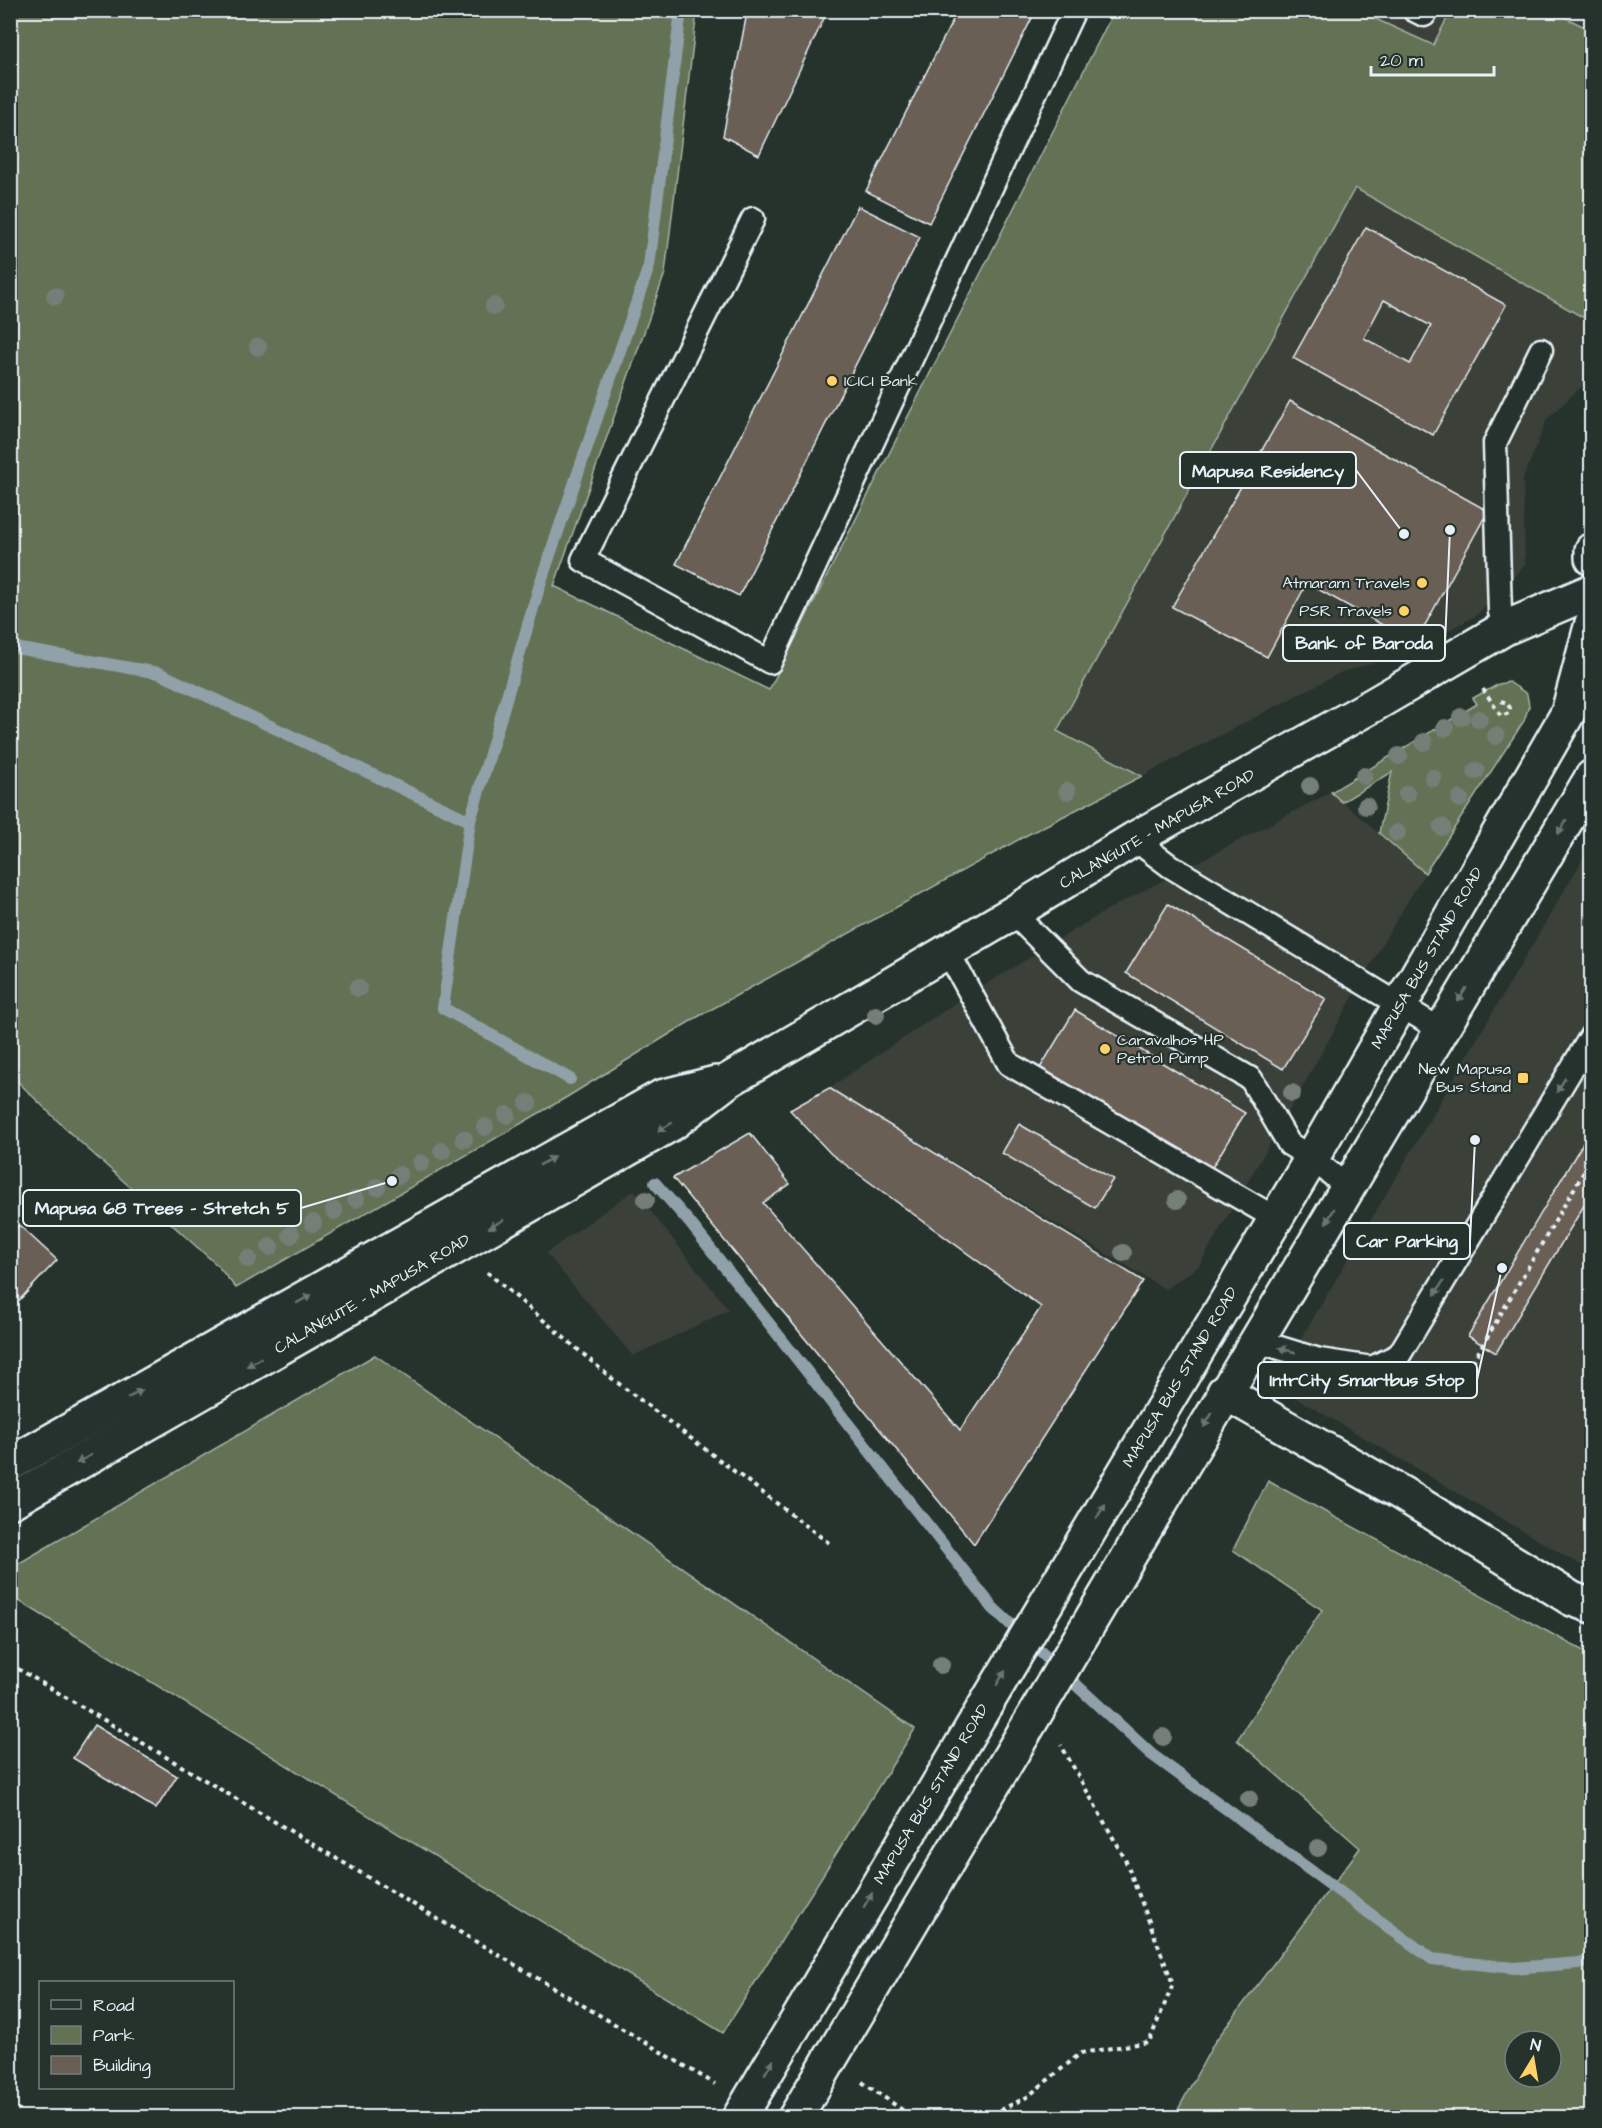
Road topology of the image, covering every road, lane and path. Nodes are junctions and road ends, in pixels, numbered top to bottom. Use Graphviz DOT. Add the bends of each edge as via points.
graph roads {
  1 [pos="1074,10"];
  2 [pos="1414,10"];
  3 [pos="1427,10"];
  4 [pos="753,219"];
  5 [pos="1541,350"];
  6 [pos="1592,550"];
  7 [pos="1592,558"];
  8 [pos="1592,591"];
  9 [pos="1592,622"];
  10 [pos="1505,628"];
  11 [pos="1483,689"];
  12 [pos="1501,701"];
  13 [pos="1592,777"];
  14 [pos="1134,839"];
  15 [pos="1013,913"];
  16 [pos="948,952"];
  17 [pos="1399,1006"];
  18 [pos="1441,1030"];
  19 [pos="1592,1035"];
  20 [pos="729,1080"];
  21 [pos="1312,1158"];
  22 [pos="1592,1158"];
  23 [pos="1347,1187"];
  24 [pos="1275,1218"];
  25 [pos="458,1245"];
  26 [pos="1257,1341"];
  27 [pos="1468,1370"];
  28 [pos="1224,1392"];
  29 [pos="10,1464"];
  30 [pos="10,1502"];
  31 [pos="829,1543"];
  32 [pos="1592,1606"];
  33 [pos="10,1664"];
  34 [pos="1039,1705"];
  35 [pos="829,2060"];
  36 [pos="720,2087"];
  37 [pos="739,2118"];
  38 [pos="795,2118"];
  39 [pos="914,2118"];
  40 [pos="984,2118"];
  1 -- 4 [label="lane" via="770,662 583,560"];
  2 -- 3 [label="lane" via="1424,15"];
  5 -- 10 [label="lane" via="1495,443 1500,612"];
  6 -- 7 [label="main road"];
  8 -- 10 [label="main road, CALANGUTE - MAPUSA ROAD"];
  9 -- 17 [label="main road, MAPUSA BUS STAND ROAD" via="1568,713"];
  10 -- 14 [label="main road, CALANGUTE - MAPUSA ROAD"];
  11 -- 12 [label="path" via="1501,716 1509,713 1510,708"];
  13 -- 18 [label="main road, one-way"];
  14 -- 15 [label="main road, CALANGUTE - MAPUSA ROAD"];
  14 -- 17 [label="lane" via="1170,866"];
  15 -- 16 [label="main road, CALANGUTE - MAPUSA ROAD"];
  15 -- 21 [label="lane" via="1082,981 1251,1079 1289,1144"];
  16 -- 20 [label="main road, CALANGUTE - MAPUSA ROAD"];
  16 -- 24 [label="lane" via="1009,1064"];
  17 -- 18 [label="lane"];
  17 -- 21 [label="main road, MAPUSA BUS STAND ROAD"];
  18 -- 23 [label="main road"];
  19 -- 26 [label="lane, one-way" via="1399,1355 1372,1368 1319,1360"];
  20 -- 25 [label="main road, CALANGUTE - MAPUSA ROAD, one-way" via="673,1123"];
  29 -- 20 [label="main road, CALANGUTE - MAPUSA ROAD, one-way" via="661,1097"];
  21 -- 23 [label="lane"];
  21 -- 24 [label="main road, MAPUSA BUS STAND ROAD"];
  22 -- 27 [label="path"];
  23 -- 26 [label="main road, one-way"];
  37 -- 24 [label="main road, MAPUSA BUS STAND ROAD, one-way"];
  25 -- 30 [label="main road, CALANGUTE - MAPUSA ROAD, one-way"];
  25 -- 31 [label="path" via="610,1377"];
  26 -- 28 [label="main road"];
  28 -- 32 [label="main road" via="1401,1493 1572,1599"];
  28 -- 34 [label="main road, one-way"];
  33 -- 36 [label="path"];
  34 -- 35 [label="main road"];
  34 -- 40 [label="path" via="1125,1859 1173,1984 1149,2042 1081,2053 1026,2097"];
  35 -- 38 [label="main road"];
  35 -- 39 [label="path"];
}
